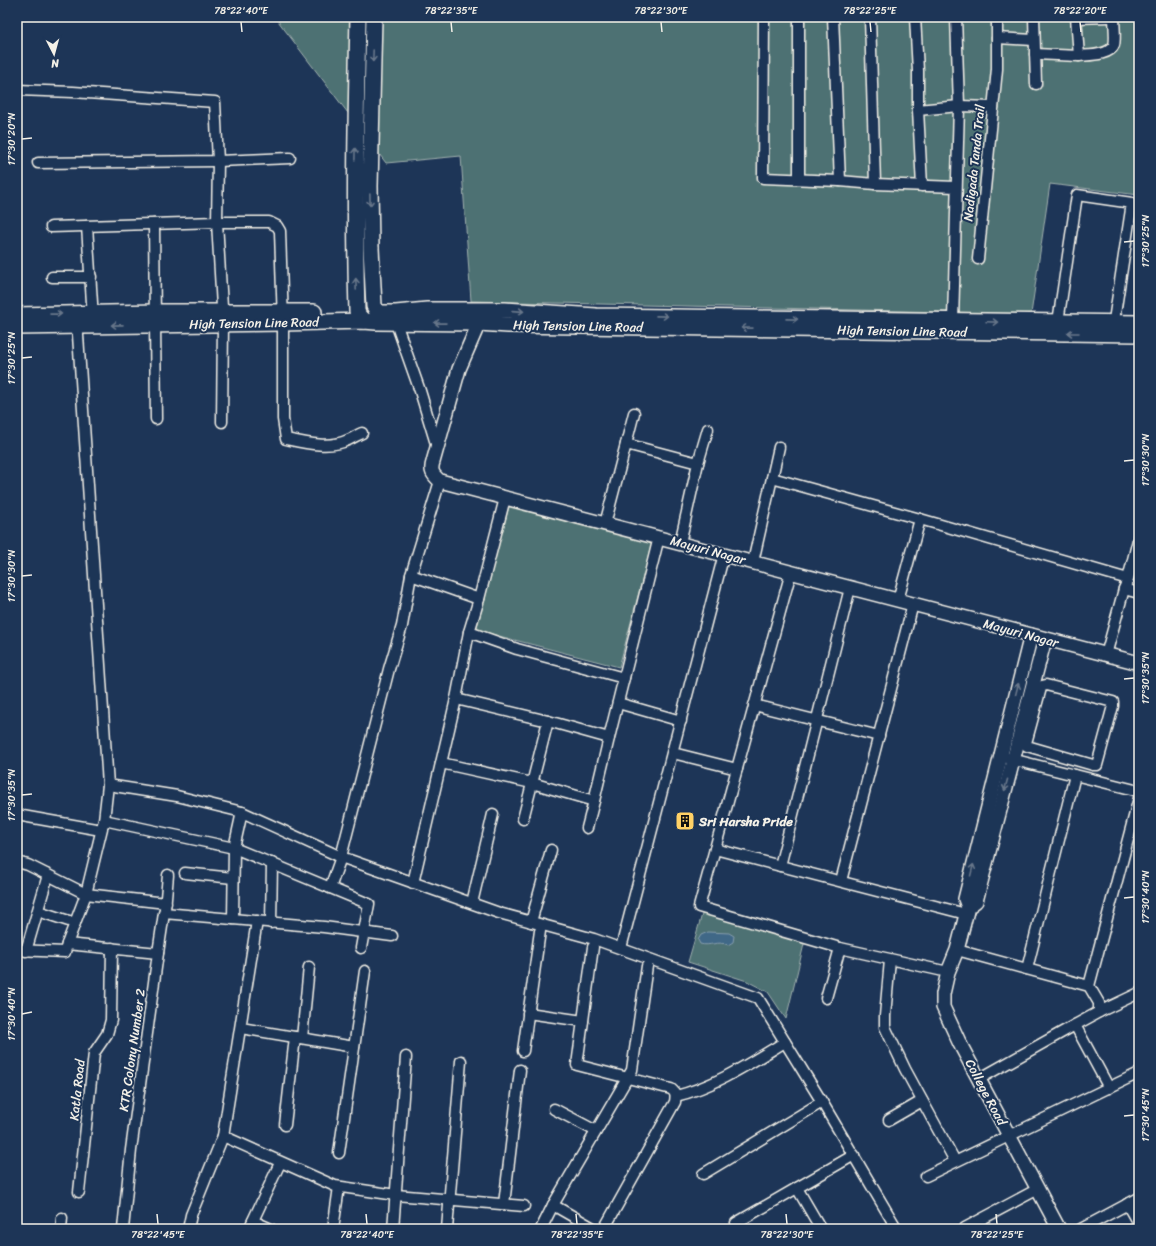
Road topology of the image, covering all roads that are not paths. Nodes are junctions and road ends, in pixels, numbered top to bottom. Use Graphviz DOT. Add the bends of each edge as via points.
graph roads {
  1 [pos="358,17"];
  2 [pos="374,17"];
  3 [pos="764,17"];
  4 [pos="799,17"];
  5 [pos="833,17"];
  6 [pos="870,17"];
  7 [pos="915,17"];
  8 [pos="956,17"];
  9 [pos="996,17"];
  10 [pos="1034,17"];
  11 [pos="1109,17"];
  12 [pos="1114,17"];
  13 [pos="1076,18"];
  14 [pos="997,38"];
  15 [pos="1034,40"];
  16 [pos="1035,54"];
  17 [pos="1079,56"];
  18 [pos="1036,84"];
  19 [pos="17,90"];
  20 [pos="959,106"];
  21 [pos="993,107"];
  22 [pos="918,110"];
  23 [pos="290,158"];
  24 [pos="218,161"];
  25 [pos="38,163"];
  26 [pos="799,179"];
  27 [pos="840,181"];
  28 [pos="875,184"];
  29 [pos="922,186"];
  30 [pos="956,186"];
  31 [pos="217,222"];
  32 [pos="154,224"];
  33 [pos="87,226"];
  34 [pos="51,227"];
  35 [pos="978,260"];
  36 [pos="52,277"];
  37 [pos="91,277"];
  38 [pos="17,315"];
  39 [pos="360,316"];
  40 [pos="479,316"];
  41 [pos="156,318"];
  42 [pos="222,318"];
  43 [pos="283,318"];
  44 [pos="93,319"];
  45 [pos="77,320"];
  46 [pos="954,321"];
  47 [pos="396,322"];
  48 [pos="1058,322"];
  49 [pos="729,323"];
  50 [pos="1139,323"];
  51 [pos="17,327"];
  52 [pos="1113,328"];
  53 [pos="1139,334"];
  54 [pos="634,413"];
  55 [pos="156,419"];
  56 [pos="222,422"];
  57 [pos="708,428"];
  58 [pos="362,432"];
  59 [pos="626,444"];
  60 [pos="437,447"];
  61 [pos="779,447"];
  62 [pos="698,463"];
  63 [pos="772,478"];
  64 [pos="440,481"];
  65 [pos="505,498"];
  66 [pos="920,519"];
  67 [pos="605,524"];
  68 [pos="1139,536"];
  69 [pos="659,537"];
  70 [pos="680,543"];
  71 [pos="724,554"];
  72 [pos="753,562"];
  73 [pos="790,572"];
  74 [pos="411,575"];
  75 [pos="1128,579"];
  76 [pos="850,588"];
  77 [pos="1124,589"];
  78 [pos="1139,593"];
  79 [pos="479,599"];
  80 [pos="898,600"];
  81 [pos="913,604"];
  82 [pos="469,632"];
  83 [pos="1031,635"];
  84 [pos="1045,639"];
  85 [pos="1106,655"];
  86 [pos="1139,663"];
  87 [pos="624,678"];
  88 [pos="456,699"];
  89 [pos="618,703"];
  90 [pos="754,705"];
  91 [pos="1011,715"];
  92 [pos="1028,719"];
  93 [pos="816,720"];
  94 [pos="548,721"];
  95 [pos="681,721"];
  96 [pos="879,736"];
  97 [pos="609,738"];
  98 [pos="673,753"];
  99 [pos="1007,758"];
  100 [pos="441,762"];
  101 [pos="737,769"];
  102 [pos="1075,775"];
  103 [pos="532,783"];
  104 [pos="108,785"];
  105 [pos="1139,791"];
  106 [pos="1139,798"];
  107 [pos="594,801"];
  108 [pos="242,812"];
  109 [pos="493,814"];
  110 [pos="17,815"];
  111 [pos="523,819"];
  112 [pos="102,825"];
  113 [pos="587,828"];
  114 [pos="234,848"];
  115 [pos="715,849"];
  116 [pos="551,850"];
  117 [pos="342,857"];
  118 [pos="17,862"];
  119 [pos="272,863"];
  120 [pos="780,866"];
  121 [pos="185,873"];
  122 [pos="48,875"];
  123 [pos="168,875"];
  124 [pos="233,878"];
  125 [pos="841,881"];
  126 [pos="413,882"];
  127 [pos="330,888"];
  128 [pos="86,894"];
  129 [pos="166,903"];
  130 [pos="472,903"];
  131 [pos="38,911"];
  132 [pos="967,911"];
  133 [pos="164,913"];
  134 [pos="233,919"];
  135 [pos="257,921"];
  136 [pos="531,922"];
  137 [pos="75,923"];
  138 [pos="271,923"];
  139 [pos="364,931"];
  140 [pos="540,931"];
  141 [pos="392,936"];
  142 [pos="67,944"];
  143 [pos="593,947"];
  144 [pos="112,948"];
  145 [pos="361,948"];
  146 [pos="621,948"];
  147 [pos="840,948"];
  148 [pos="957,950"];
  149 [pos="21,951"];
  150 [pos="158,953"];
  151 [pos="890,960"];
  152 [pos="647,966"];
  153 [pos="309,967"];
  154 [pos="1027,969"];
  155 [pos="365,970"];
  156 [pos="948,972"];
  157 [pos="1089,986"];
  158 [pos="1139,993"];
  159 [pos="826,998"];
  160 [pos="1099,1012"];
  161 [pos="528,1013"];
  162 [pos="583,1020"];
  163 [pos="1075,1025"];
  164 [pos="241,1028"];
  165 [pos="298,1038"];
  166 [pos="785,1042"];
  167 [pos="354,1047"];
  168 [pos="523,1051"];
  169 [pos="406,1057"];
  170 [pos="461,1061"];
  171 [pos="520,1070"];
  172 [pos="1139,1073"];
  173 [pos="628,1078"];
  174 [pos="978,1079"];
  175 [pos="1108,1088"];
  176 [pos="676,1096"];
  177 [pos="922,1101"];
  178 [pos="822,1102"];
  179 [pos="554,1109"];
  180 [pos="889,1120"];
  181 [pos="285,1125"];
  182 [pos="596,1131"];
  183 [pos="224,1136"];
  184 [pos="1009,1136"];
  185 [pos="339,1153"];
  186 [pos="854,1155"];
  187 [pos="955,1161"];
  188 [pos="280,1163"];
  189 [pos="703,1174"];
  190 [pos="926,1176"];
  191 [pos="339,1187"];
  192 [pos="797,1188"];
  193 [pos="1038,1189"];
  194 [pos="79,1192"];
  195 [pos="396,1195"];
  196 [pos="1139,1198"];
  197 [pos="450,1200"];
  198 [pos="504,1204"];
  199 [pos="1127,1204"];
  200 [pos="553,1205"];
  201 [pos="524,1206"];
  202 [pos="62,1218"];
  203 [pos="736,1223"];
  204 [pos="251,1225"];
  205 [pos="1139,1226"];
  206 [pos="965,1228"];
  207 [pos="61,1229"];
  208 [pos="123,1229"];
  209 [pos="188,1229"];
  210 [pos="271,1229"];
  211 [pos="333,1229"];
  212 [pos="393,1229"];
  213 [pos="447,1229"];
  214 [pos="541,1229"];
  215 [pos="595,1229"];
  216 [pos="604,1229"];
  217 [pos="820,1229"];
  218 [pos="898,1229"];
  219 [pos="1059,1229"];
  220 [pos="1081,1229"];
  39 -- 1 [label="main road, one-way" via="354,234"];
  2 -- 40 [label="main road, one-way" via="370,186 374,306 381,313 427,310"];
  3 -- 26 [label="street" via="763,178"];
  4 -- 26 [label="street"];
  5 -- 27 [label="street"];
  6 -- 28 [label="street"];
  7 -- 22 [label="street"];
  8 -- 20 [label="street"];
  9 -- 14 [label="street, Nadigada Tanda Trail"];
  10 -- 15 [label="street"];
  11 -- 13 [label="street"];
  12 -- 17 [label="street" via="1114,44 1110,50"];
  13 -- 17 [label="street"];
  14 -- 15 [label="street"];
  14 -- 21 [label="street, Nadigada Tanda Trail"];
  15 -- 16 [label="street"];
  16 -- 17 [label="street"];
  16 -- 18 [label="street"];
  19 -- 24 [label="street" via="215,102"];
  20 -- 21 [label="street"];
  20 -- 22 [label="street"];
  20 -- 30 [label="street"];
  21 -- 35 [label="street, Nadigada Tanda Trail"];
  22 -- 29 [label="street"];
  23 -- 24 [label="street"];
  24 -- 25 [label="street"];
  24 -- 31 [label="street"];
  26 -- 27 [label="street"];
  27 -- 28 [label="street"];
  28 -- 29 [label="street"];
  29 -- 30 [label="street"];
  30 -- 46 [label="street"];
  31 -- 32 [label="street"];
  31 -- 42 [label="street"];
  31 -- 43 [label="street" via="268,222 277,226 280,231"];
  32 -- 33 [label="street"];
  32 -- 41 [label="street"];
  33 -- 34 [label="street"];
  33 -- 37 [label="street"];
  36 -- 37 [label="street"];
  37 -- 44 [label="street"];
  38 -- 45 [label="main road, one-way"];
  39 -- 43 [label="main road, High Tension Line Road"];
  39 -- 47 [label="main road, High Tension Line Road"];
  40 -- 47 [label="main road, High Tension Line Road, one-way"];
  40 -- 49 [label="main road, High Tension Line Road" via="505,310"];
  40 -- 60 [label="street" via="459,369"];
  41 -- 42 [label="main road, High Tension Line Road"];
  41 -- 44 [label="main road, High Tension Line Road"];
  41 -- 55 [label="street"];
  42 -- 43 [label="main road, High Tension Line Road"];
  42 -- 56 [label="street"];
  43 -- 58 [label="street" via="283,419 286,438 330,445 347,441"];
  44 -- 45 [label="main road, High Tension Line Road"];
  45 -- 51 [label="main road, High Tension Line Road"];
  45 -- 104 [label="street"];
  46 -- 48 [label="main road, High Tension Line Road, one-way"];
  49 -- 46 [label="main road, High Tension Line Road, one-way"];
  47 -- 60 [label="street"];
  48 -- 52 [label="main road, High Tension Line Road"];
  48 -- 52 [label="street" via="1077,195 1132,203"];
  52 -- 49 [label="main road, High Tension Line Road, one-way" via="1013,333"];
  50 -- 52 [label="main road, High Tension Line Road"];
  52 -- 53 [label="main road, High Tension Line Road"];
  54 -- 59 [label="street"];
  57 -- 62 [label="street"];
  59 -- 62 [label="street"];
  59 -- 67 [label="street"];
  60 -- 64 [label="street" via="431,468 433,475"];
  61 -- 63 [label="street"];
  62 -- 70 [label="street"];
  63 -- 66 [label="street"];
  63 -- 72 [label="street"];
  64 -- 65 [label="street, Mayuri Nagar"];
  64 -- 74 [label="street"];
  65 -- 67 [label="street, Mayuri Nagar"];
  65 -- 79 [label="street"];
  66 -- 75 [label="street"];
  66 -- 80 [label="street"];
  67 -- 69 [label="street, Mayuri Nagar"];
  68 -- 75 [label="street"];
  69 -- 70 [label="street, Mayuri Nagar"];
  69 -- 87 [label="street"];
  70 -- 71 [label="street, Mayuri Nagar"];
  71 -- 72 [label="street, Mayuri Nagar"];
  71 -- 95 [label="street"];
  72 -- 73 [label="street, Mayuri Nagar"];
  73 -- 76 [label="street, Mayuri Nagar"];
  73 -- 90 [label="street"];
  74 -- 79 [label="street"];
  74 -- 117 [label="street" via="402,626"];
  75 -- 77 [label="street"];
  76 -- 80 [label="street, Mayuri Nagar"];
  76 -- 93 [label="street"];
  77 -- 78 [label="street"];
  77 -- 85 [label="street"];
  79 -- 82 [label="street"];
  80 -- 81 [label="street, Mayuri Nagar"];
  81 -- 83 [label="street, Mayuri Nagar"];
  81 -- 96 [label="street"];
  82 -- 87 [label="street" via="517,649"];
  82 -- 88 [label="street"];
  83 -- 84 [label="street, Mayuri Nagar"];
  91 -- 83 [label="street, one-way"];
  84 -- 85 [label="street, Mayuri Nagar"];
  84 -- 92 [label="street"];
  85 -- 86 [label="street, Mayuri Nagar"];
  87 -- 89 [label="street"];
  88 -- 94 [label="street"];
  88 -- 100 [label="street"];
  89 -- 95 [label="street"];
  89 -- 97 [label="street"];
  90 -- 93 [label="street"];
  90 -- 101 [label="street"];
  91 -- 92 [label="street"];
  91 -- 99 [label="street"];
  92 -- 92 [label="street" via="1044,685 1114,704 1097,765 1027,746"];
  92 -- 99 [label="street"];
  93 -- 96 [label="street"];
  93 -- 120 [label="street"];
  94 -- 97 [label="street"];
  94 -- 103 [label="street"];
  95 -- 98 [label="street"];
  96 -- 125 [label="street"];
  97 -- 107 [label="street"];
  98 -- 101 [label="street"];
  98 -- 146 [label="street"];
  99 -- 102 [label="street"];
  99 -- 132 [label="street, College Road" via="976,901"];
  100 -- 103 [label="street"];
  100 -- 126 [label="street"];
  101 -- 115 [label="street"];
  102 -- 105 [label="street"];
  102 -- 154 [label="street"];
  103 -- 107 [label="street"];
  103 -- 111 [label="street"];
  104 -- 108 [label="street" via="177,796"];
  104 -- 112 [label="street"];
  106 -- 157 [label="street"];
  107 -- 113 [label="street"];
  108 -- 114 [label="street"];
  108 -- 117 [label="street"];
  109 -- 130 [label="street"];
  110 -- 112 [label="street"];
  112 -- 114 [label="street"];
  112 -- 128 [label="street"];
  114 -- 119 [label="street"];
  114 -- 124 [label="street"];
  115 -- 120 [label="street"];
  115 -- 147 [label="street" via="699,907"];
  116 -- 136 [label="street"];
  117 -- 126 [label="street"];
  117 -- 127 [label="street"];
  118 -- 122 [label="street"];
  119 -- 127 [label="street"];
  119 -- 138 [label="street"];
  120 -- 125 [label="street"];
  121 -- 124 [label="street"];
  122 -- 128 [label="street"];
  122 -- 131 [label="street"];
  123 -- 129 [label="street, KTR Colony Number 2"];
  124 -- 134 [label="street"];
  125 -- 132 [label="street"];
  126 -- 130 [label="street"];
  127 -- 139 [label="street" via="369,904"];
  128 -- 129 [label="street"];
  128 -- 137 [label="street"];
  129 -- 133 [label="street, KTR Colony Number 2"];
  130 -- 136 [label="street"];
  131 -- 137 [label="street"];
  131 -- 149 [label="street"];
  132 -- 148 [label="street, College Road"];
  133 -- 134 [label="street"];
  133 -- 150 [label="street, KTR Colony Number 2"];
  134 -- 135 [label="street"];
  135 -- 138 [label="street"];
  135 -- 164 [label="street"];
  136 -- 146 [label="street"];
  137 -- 142 [label="street"];
  138 -- 139 [label="street"];
  139 -- 141 [label="street"];
  139 -- 145 [label="street"];
  140 -- 161 [label="street"];
  142 -- 144 [label="street"];
  142 -- 149 [label="street" via="65,952"];
  143 -- 162 [label="street"];
  144 -- 150 [label="street"];
  144 -- 194 [label="street, Katla Road" via="111,1020 107,1034 94,1053"];
  146 -- 166 [label="street" via="758,998"];
  147 -- 151 [label="street"];
  147 -- 159 [label="street"];
  148 -- 154 [label="street"];
  148 -- 156 [label="street, College Road"];
  150 -- 208 [label="street, KTR Colony Number 2" via="131,1150"];
  151 -- 156 [label="street"];
  151 -- 177 [label="street" via="885,1027"];
  152 -- 173 [label="street" via="634,1059"];
  153 -- 165 [label="street"];
  154 -- 157 [label="street"];
  155 -- 167 [label="street"];
  156 -- 174 [label="street, College Road" via="943,1007"];
  157 -- 160 [label="street" via="1099,1003"];
  158 -- 160 [label="street"];
  160 -- 163 [label="street"];
  161 -- 162 [label="street"];
  161 -- 168 [label="street"];
  162 -- 173 [label="street" via="577,1065"];
  163 -- 174 [label="street"];
  163 -- 175 [label="street"];
  164 -- 165 [label="street"];
  164 -- 183 [label="street"];
  165 -- 167 [label="street"];
  165 -- 181 [label="street"];
  166 -- 176 [label="street" via="698,1090"];
  166 -- 178 [label="street"];
  167 -- 185 [label="street"];
  169 -- 195 [label="street"];
  170 -- 197 [label="street"];
  171 -- 198 [label="street"];
  172 -- 175 [label="street"];
  173 -- 176 [label="street" via="671,1089"];
  173 -- 182 [label="street"];
  174 -- 184 [label="street, College Road"];
  175 -- 184 [label="street"];
  176 -- 216 [label="street"];
  177 -- 180 [label="street"];
  177 -- 187 [label="street"];
  178 -- 186 [label="street"];
  178 -- 189 [label="street"];
  179 -- 182 [label="street"];
  182 -- 200 [label="street"];
  183 -- 188 [label="street"];
  183 -- 209 [label="street" via="191,1215"];
  184 -- 187 [label="street"];
  184 -- 193 [label="street, College Road"];
  186 -- 192 [label="street"];
  186 -- 218 [label="street"];
  187 -- 190 [label="street"];
  188 -- 191 [label="street"];
  188 -- 204 [label="street"];
  191 -- 195 [label="street"];
  191 -- 211 [label="street"];
  192 -- 203 [label="street"];
  192 -- 217 [label="street"];
  193 -- 206 [label="street"];
  193 -- 219 [label="street, College Road"];
  195 -- 197 [label="street"];
  195 -- 212 [label="street"];
  196 -- 199 [label="street"];
  197 -- 198 [label="street"];
  197 -- 213 [label="street"];
  198 -- 201 [label="street"];
  199 -- 205 [label="street"];
  199 -- 220 [label="street"];
  200 -- 214 [label="street"];
  200 -- 215 [label="street"];
  202 -- 207 [label="street"];
  204 -- 210 [label="street"];
}
